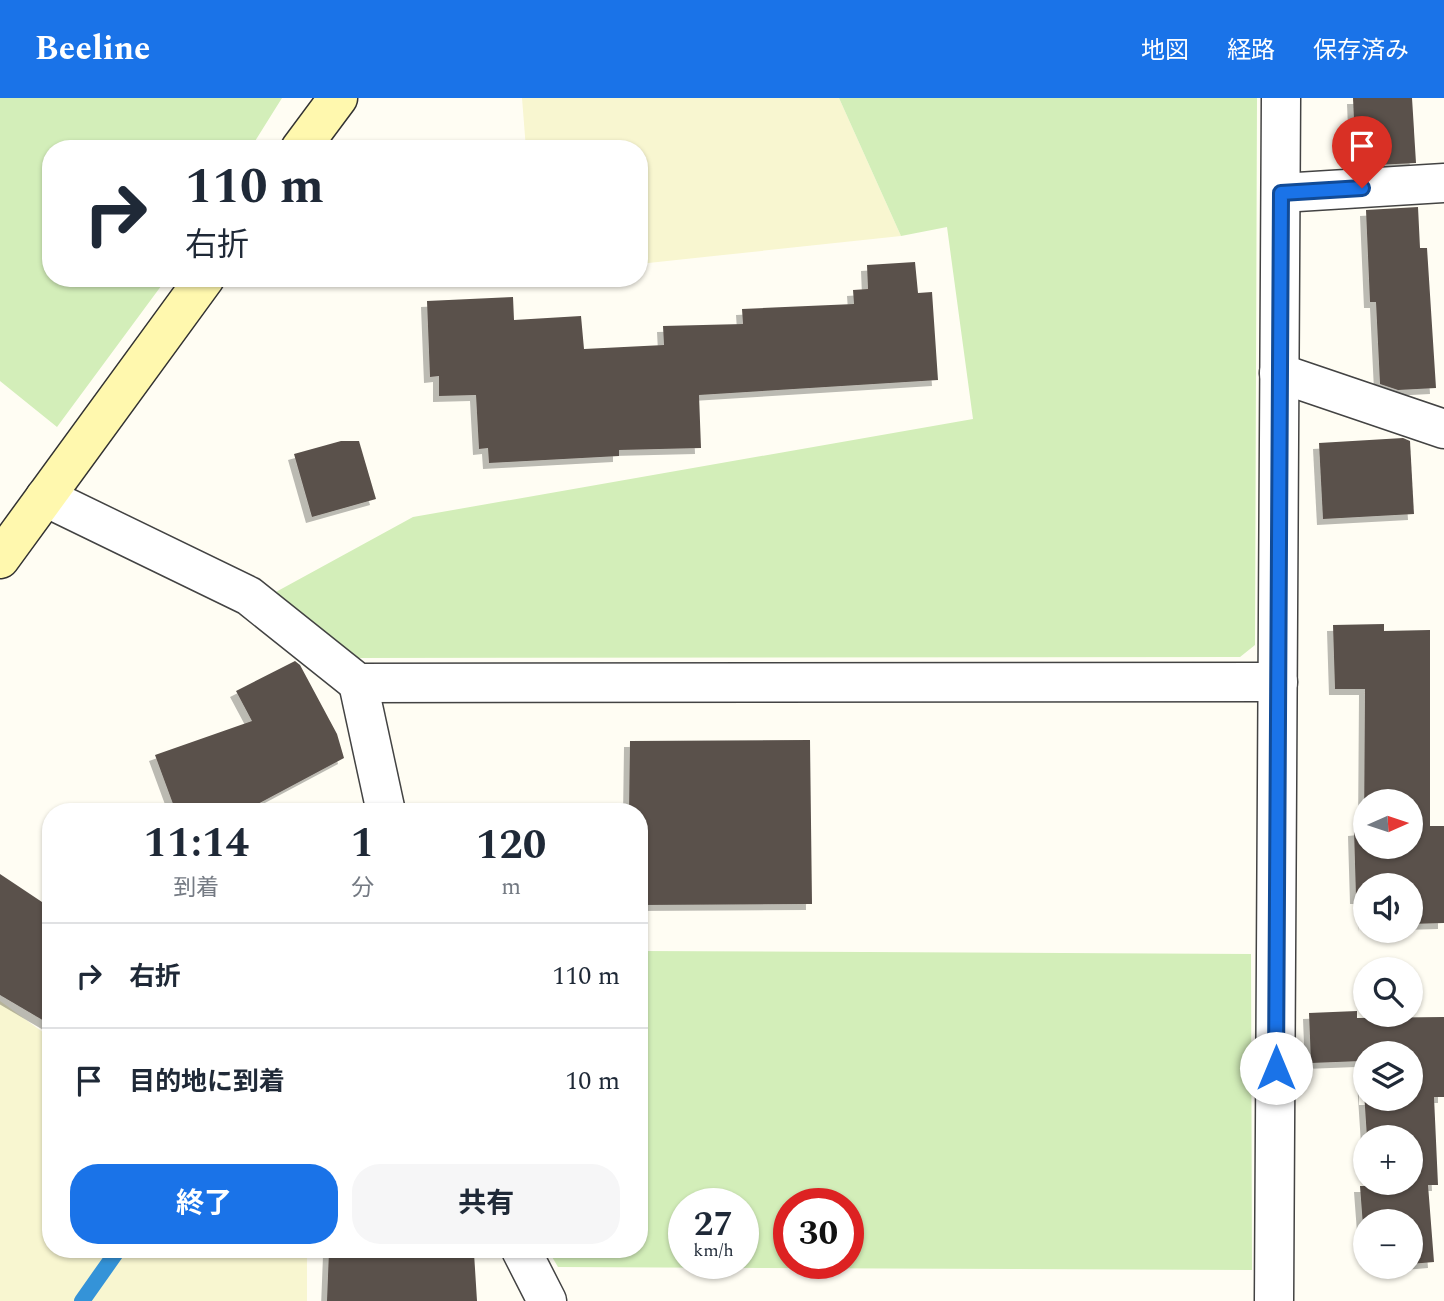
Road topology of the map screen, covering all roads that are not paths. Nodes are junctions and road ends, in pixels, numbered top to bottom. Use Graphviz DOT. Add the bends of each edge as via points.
graph roads {
  1 [pos="338,98"];
  2 [pos="1281,98"];
  3 [pos="307,140"];
  4 [pos="1444,183"];
  5 [pos="1281,193"];
  6 [pos="198,287"];
  7 [pos="1279,373"];
  8 [pos="1444,429"];
  9 [pos="45,498"];
  10 [pos="0,559"];
  11 [pos="1279,682"];
  12 [pos="358,683"];
  13 [pos="384,803"];
  14 [pos="525,1258"];
  15 [pos="547,1301"];
  16 [pos="1274,1301"];
  1 -- 3 [label="street"];
  2 -- 5 [label="street"];
  4 -- 5 [label="street"];
  5 -- 7 [label="street"];
  6 -- 9 [label="street"];
  7 -- 8 [label="street"];
  7 -- 11 [label="street"];
  9 -- 10 [label="street"];
  9 -- 12 [label="street" via="249,596"];
  11 -- 12 [label="street"];
  11 -- 16 [label="street"];
  12 -- 13 [label="street"];
  14 -- 15 [label="street"];
}
